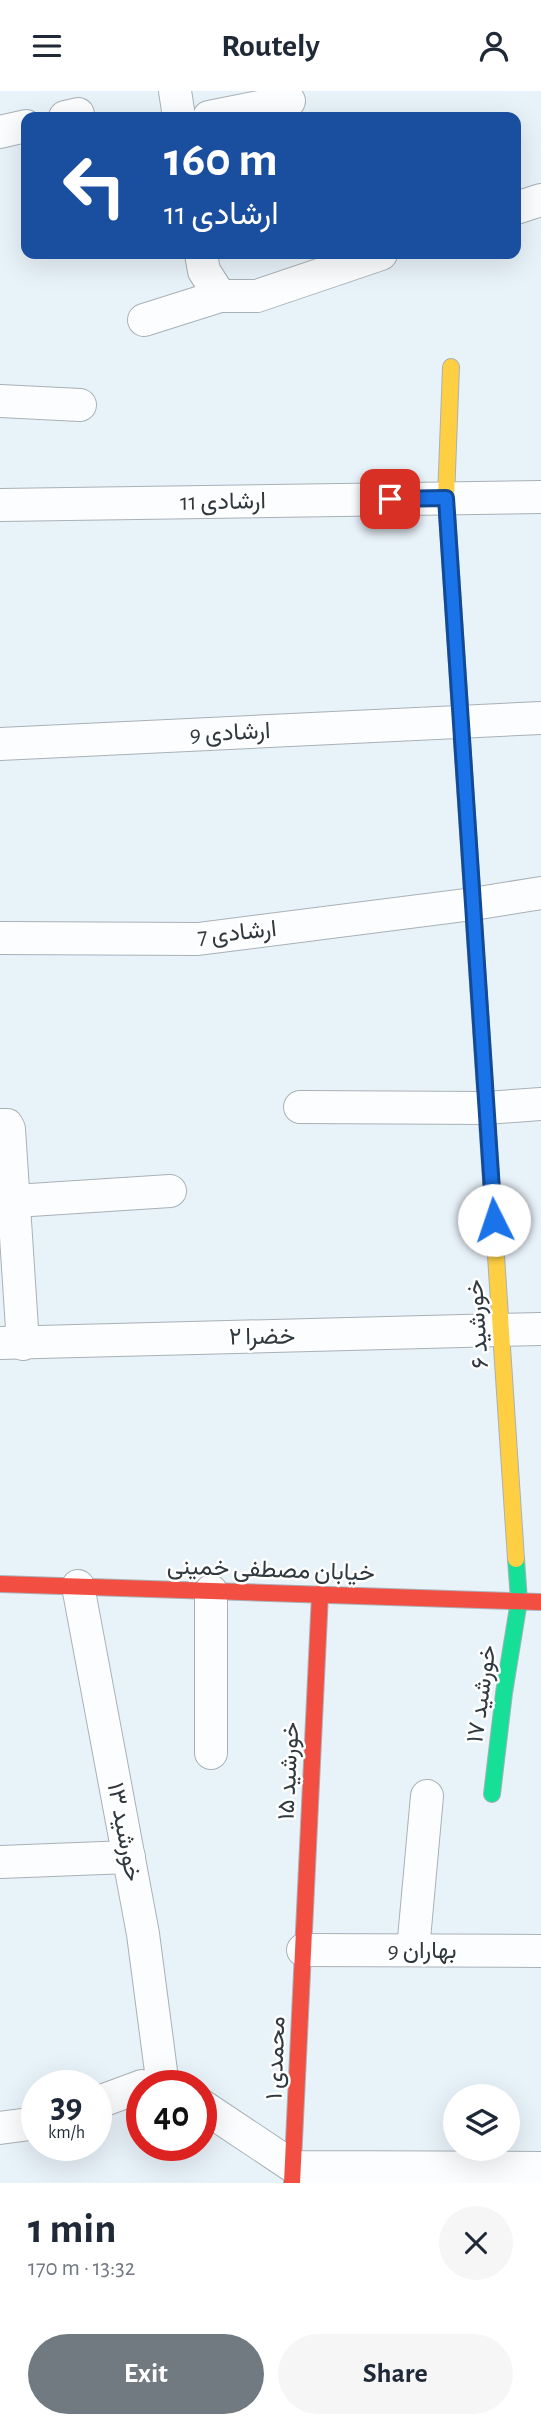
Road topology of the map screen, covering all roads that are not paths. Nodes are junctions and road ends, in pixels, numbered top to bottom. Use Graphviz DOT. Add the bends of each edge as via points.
graph roads {
  1 [pos="175,91"];
  2 [pos="289,101"];
  3 [pos="178,112"];
  4 [pos="234,112"];
  5 [pos="21,127"];
  6 [pos="0,132"];
  7 [pos="541,200"];
  8 [pos="521,206"];
  9 [pos="202,259"];
  10 [pos="366,259"];
  11 [pos="220,296"];
  12 [pos="144,320"];
  13 [pos="451,367"];
  14 [pos="0,401"];
  15 [pos="80,405"];
  16 [pos="541,497"];
  17 [pos="446,498"];
  18 [pos="0,505"];
  19 [pos="541,718"];
  20 [pos="461,722"];
  21 [pos="0,744"];
  22 [pos="541,893"];
  23 [pos="473,904"];
  24 [pos="0,938"];
  25 [pos="541,1104"];
  26 [pos="300,1107"];
  27 [pos="486,1108"];
  28 [pos="0,1125"];
  29 [pos="170,1191"];
  30 [pos="15,1201"];
  31 [pos="541,1329"];
  32 [pos="501,1331"];
  33 [pos="12,1344"];
  34 [pos="0,1584"];
  35 [pos="78,1586"];
  36 [pos="211,1591"];
  37 [pos="320,1594"];
  38 [pos="519,1601"];
  39 [pos="541,1602"];
  40 [pos="211,1753"];
  41 [pos="492,1794"];
  42 [pos="428,1796"];
  43 [pos="129,1857"];
  44 [pos="0,1861"];
  45 [pos="303,1950"];
  46 [pos="413,1950"];
  47 [pos="541,1951"];
  48 [pos="154,2070"];
  49 [pos="217,2117"];
  50 [pos="21,2125"];
  51 [pos="0,2128"];
  52 [pos="541,2168"];
  53 [pos="293,2175"];
  54 [pos="399,2175"];
  1 -- 3 [label="street"];
  2 -- 4 [label="street"];
  5 -- 6 [label="street"];
  7 -- 8 [label="street"];
  9 -- 11 [label="street"];
  10 -- 11 [label="street" via="257,296"];
  11 -- 12 [label="street"];
  13 -- 17 [label="street, خورشید ۶"];
  14 -- 15 [label="street"];
  16 -- 17 [label="street, ارشادی 11"];
  17 -- 18 [label="street, ارشادی 11"];
  17 -- 20 [label="street, خورشید ۶"];
  19 -- 20 [label="street, ارشادی 9"];
  20 -- 21 [label="street, ارشادی 9"];
  20 -- 23 [label="street, خورشید ۶"];
  22 -- 23 [label="street, ارشادی 7"];
  23 -- 24 [label="street, ارشادی 7" via="198,939"];
  23 -- 27 [label="street, خورشید ۶"];
  25 -- 27 [label="street"];
  26 -- 27 [label="street"];
  27 -- 32 [label="street, خورشید ۶"];
  28 -- 30 [label="street" via="9,1129"];
  29 -- 30 [label="street"];
  30 -- 33 [label="street"];
  31 -- 32 [label="street, خضرا ۲"];
  32 -- 33 [label="street, خضرا ۲"];
  32 -- 38 [label="street, خورشید ۶"];
  34 -- 35 [label="street, خیابان مصطفی خمینی"];
  35 -- 36 [label="street, خیابان مصطفی خمینی"];
  35 -- 43 [label="street, خورشید ۱۳"];
  36 -- 37 [label="street, خیابان مصطفی خمینی"];
  36 -- 40 [label="street"];
  37 -- 38 [label="street, خیابان مصطفی خمینی"];
  37 -- 45 [label="street, خورشید ۱۵"];
  38 -- 39 [label="street, خیابان مصطفی خمینی"];
  38 -- 41 [label="street, خورشید ۱۷"];
  42 -- 46 [label="street"];
  43 -- 44 [label="street"];
  43 -- 48 [label="street, خورشید ۱۳" via="143,1934"];
  45 -- 46 [label="street, بهاران 9"];
  45 -- 53 [label="street, محمدی ۱"];
  46 -- 47 [label="street, بهاران 9"];
  49 -- 53 [label="street"];
  50 -- 51 [label="street"];
  52 -- 54 [label="street"];
  53 -- 54 [label="street"];
}
